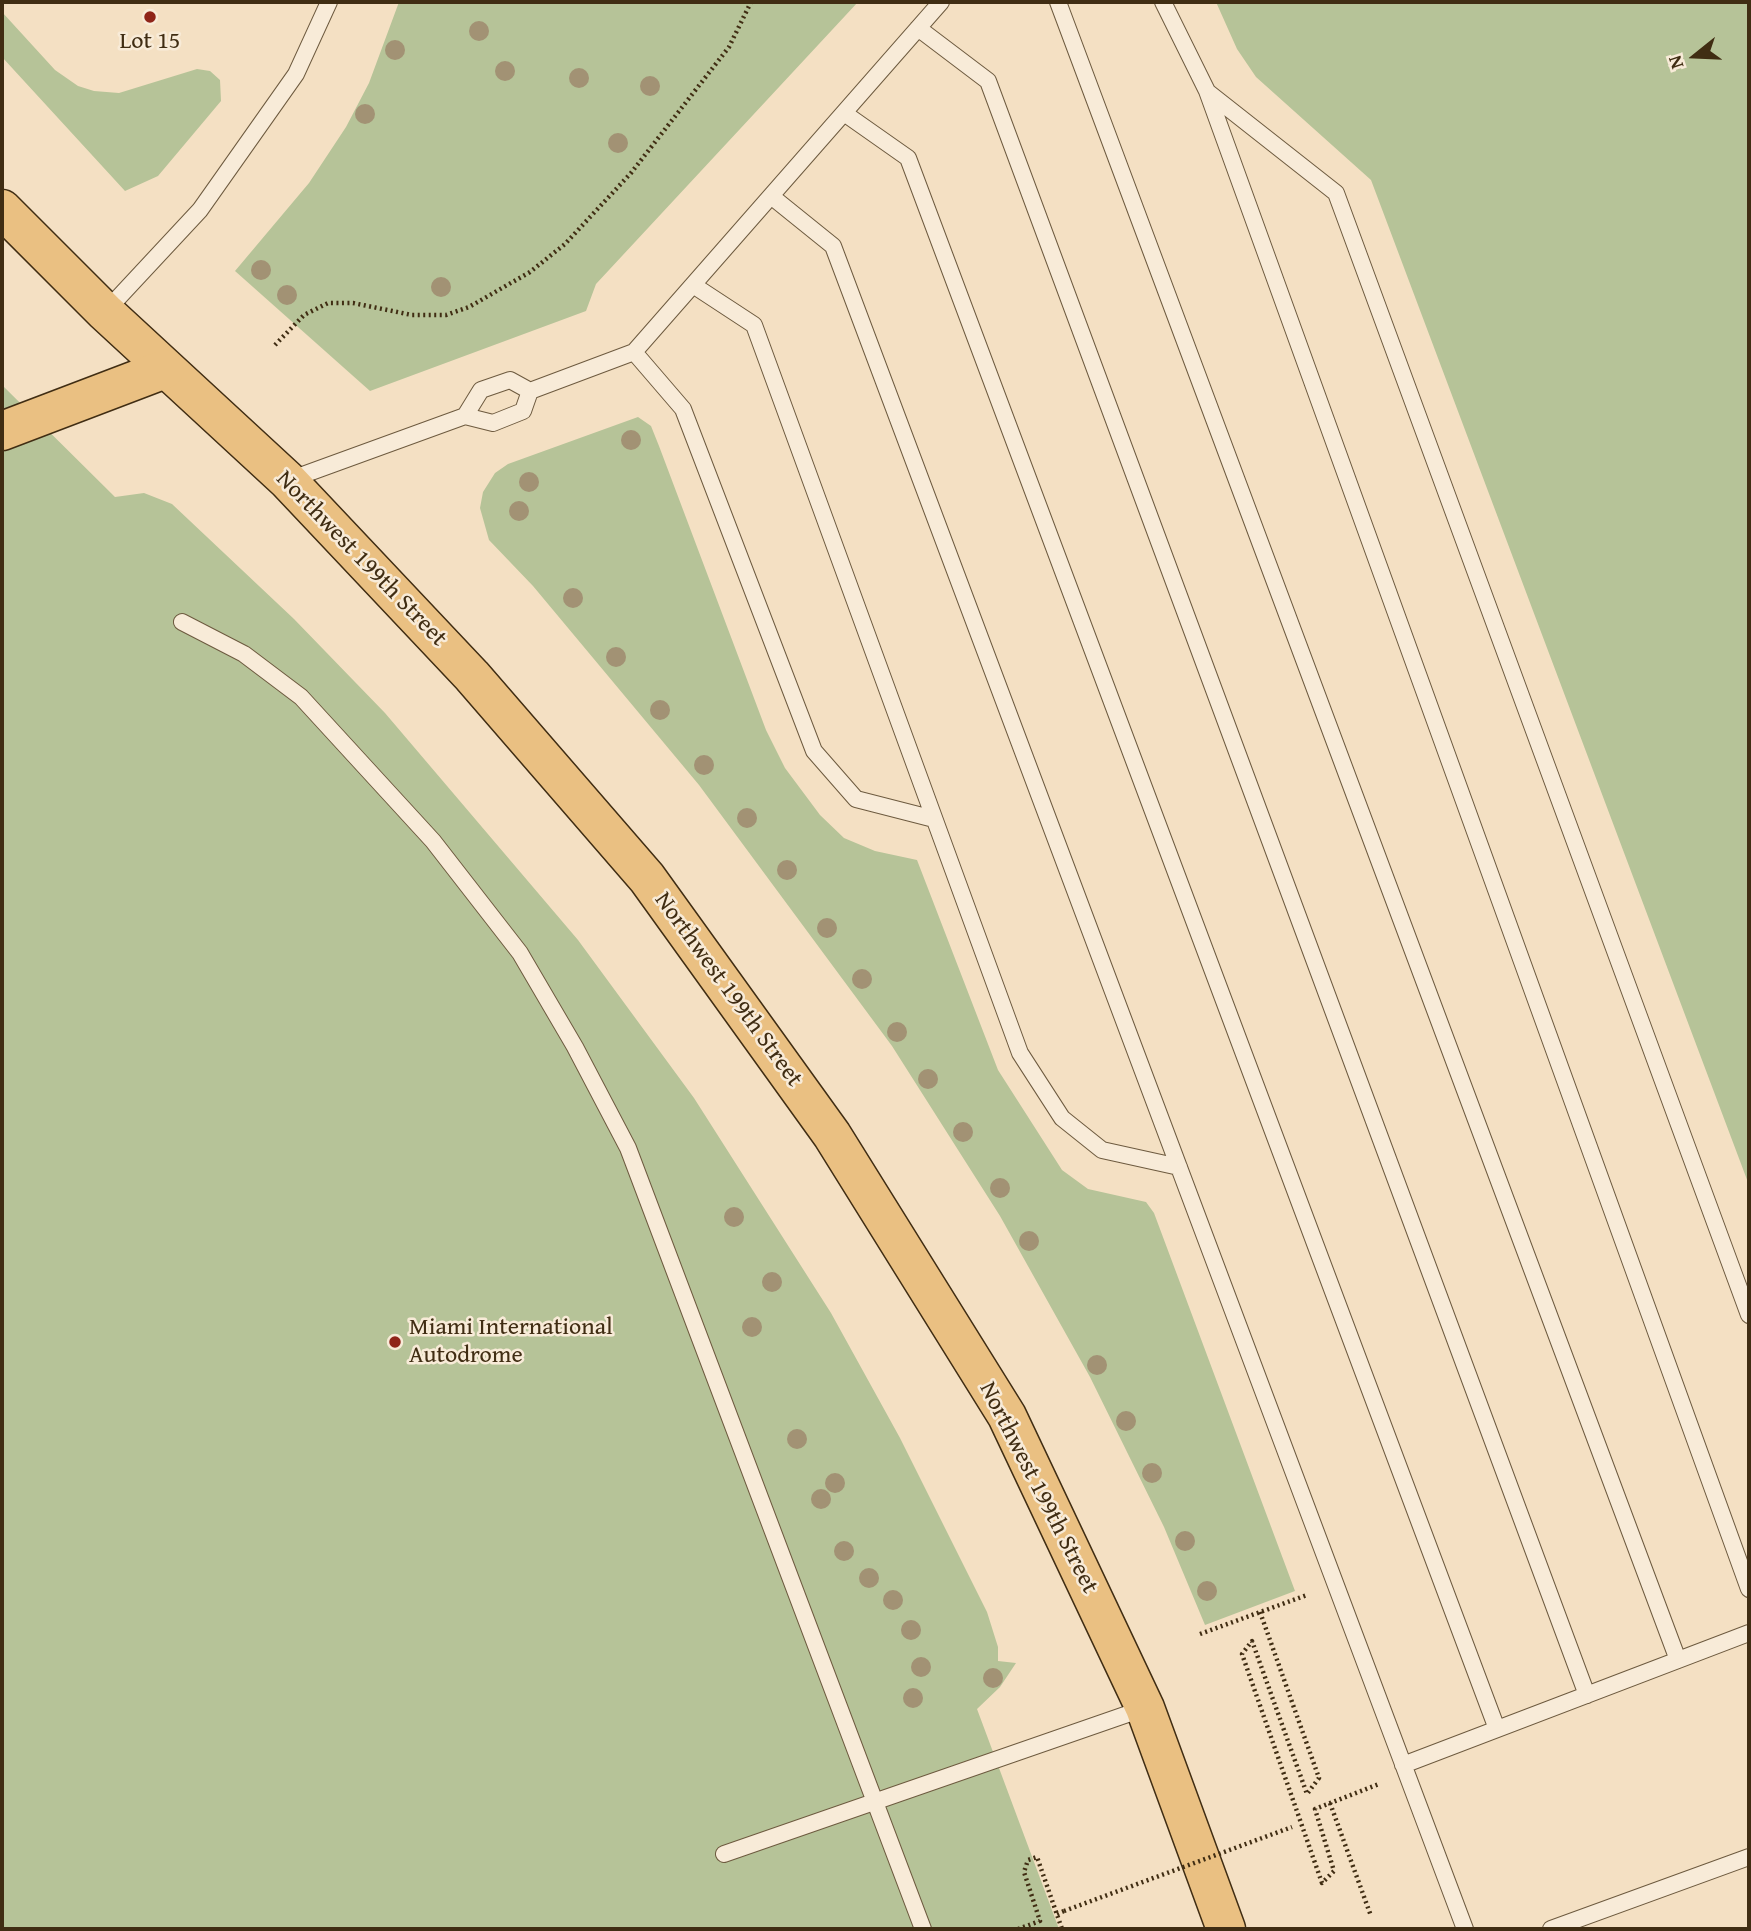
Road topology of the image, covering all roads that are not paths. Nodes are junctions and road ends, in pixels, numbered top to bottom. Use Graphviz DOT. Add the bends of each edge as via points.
graph roads {
  1 [pos="329,2"];
  2 [pos="942,2"];
  3 [pos="1058,2"];
  4 [pos="1163,2"];
  5 [pos="918,28"];
  6 [pos="1207,91"];
  7 [pos="844,113"];
  8 [pos="771,197"];
  9 [pos="2,209"];
  10 [pos="693,285"];
  11 [pos="105,313"];
  12 [pos="634,352"];
  13 [pos="164,369"];
  14 [pos="530,391"];
  15 [pos="465,416"];
  16 [pos="2,431"];
  17 [pos="287,480"];
  18 [pos="182,622"];
  19 [pos="934,819"];
  20 [pos="1179,1167"];
  21 [pos="1749,1315"];
  22 [pos="1749,1589"];
  23 [pos="1749,1633"];
  24 [pos="1678,1660"];
  25 [pos="1587,1695"];
  26 [pos="1145,1707"];
  27 [pos="1497,1729"];
  28 [pos="1403,1765"];
  29 [pos="877,1802"];
  30 [pos="723,1854"];
  31 [pos="1749,1857"];
  32 [pos="923,1929"];
  33 [pos="1226,1929"];
  34 [pos="1465,1929"];
  35 [pos="1550,1929"];
  1 -- 11 [label="lane" via="296,74 200,210"];
  2 -- 5 [label="lane"];
  3 -- 24 [label="lane"];
  4 -- 6 [label="lane"];
  5 -- 7 [label="lane"];
  5 -- 25 [label="lane" via="988,81"];
  6 -- 21 [label="lane" via="1336,193"];
  6 -- 22 [label="lane"];
  7 -- 8 [label="lane"];
  7 -- 27 [label="lane" via="908,158"];
  8 -- 10 [label="lane"];
  8 -- 20 [label="lane" via="833,246"];
  9 -- 11 [label="main road, Northwest 199th Street"];
  10 -- 12 [label="lane"];
  10 -- 19 [label="lane" via="754,325"];
  11 -- 13 [label="main road, Northwest 199th Street"];
  12 -- 14 [label="lane"];
  12 -- 19 [label="lane" via="683,409 814,751 856,799"];
  13 -- 16 [label="main road"];
  13 -- 17 [label="main road, Northwest 199th Street"];
  14 -- 15 [label="lane" via="523,411 493,423"];
  14 -- 15 [label="lane" via="510,380 481,390"];
  15 -- 17 [label="lane"];
  17 -- 26 [label="main road, Northwest 199th Street" via="472,676 647,878 832,1135 1007,1416"];
  18 -- 29 [label="lane" via="244,654 301,697 433,841 520,953 628,1148"];
  19 -- 20 [label="lane" via="1020,1053 1062,1118 1102,1150"];
  20 -- 28 [label="lane"];
  23 -- 24 [label="lane"];
  24 -- 25 [label="lane"];
  25 -- 27 [label="lane"];
  26 -- 29 [label="lane"];
  26 -- 33 [label="main road, Northwest 199th Street"];
  27 -- 28 [label="lane"];
  28 -- 34 [label="lane"];
  29 -- 30 [label="lane"];
  29 -- 32 [label="lane"];
  31 -- 35 [label="lane"];
}
